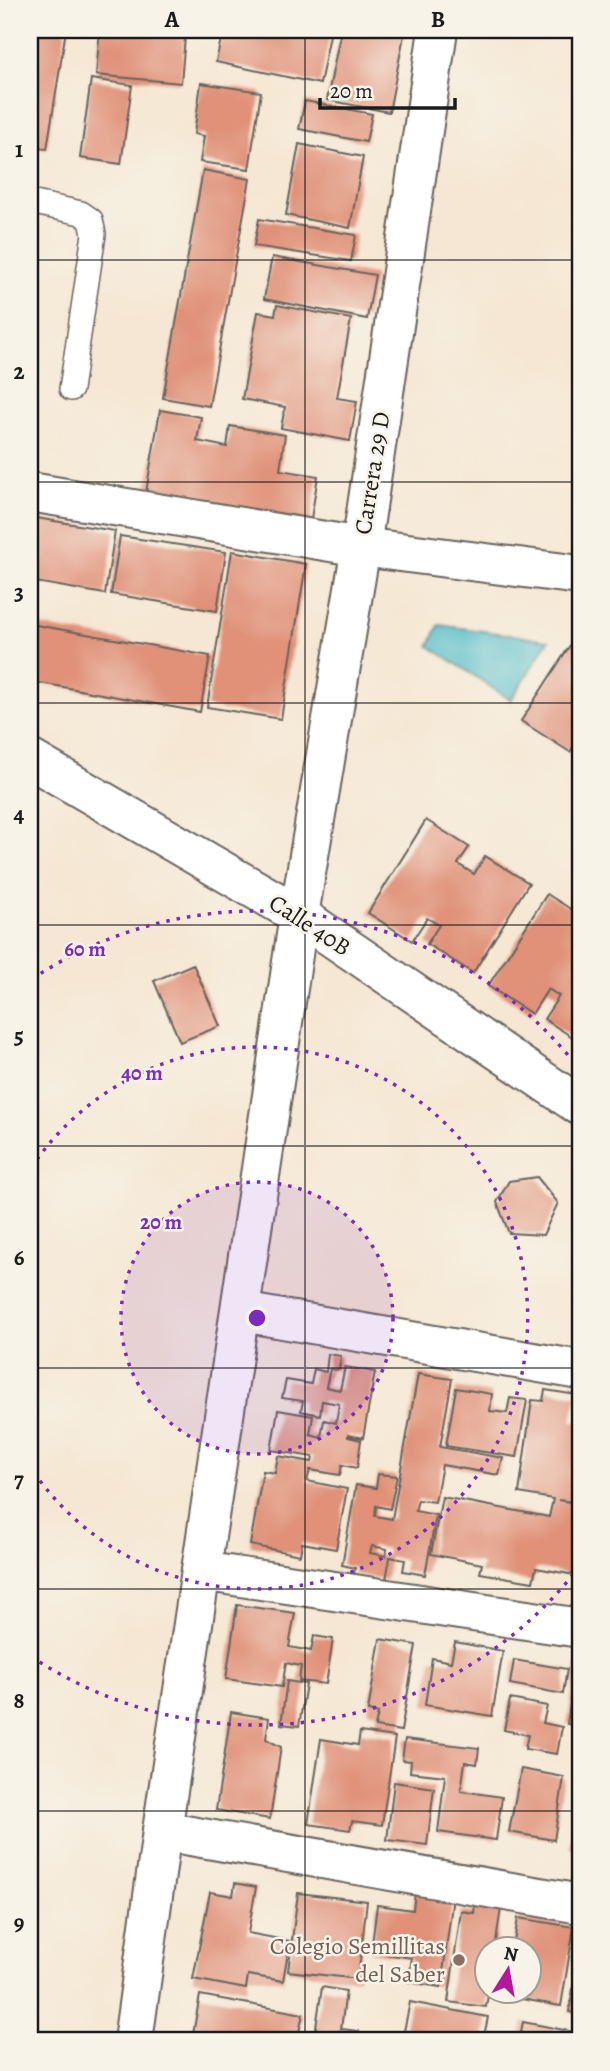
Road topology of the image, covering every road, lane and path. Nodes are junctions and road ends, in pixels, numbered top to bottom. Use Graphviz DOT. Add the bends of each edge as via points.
graph roads {
  1 [pos="438,30"];
  2 [pos="30,202"];
  3 [pos="71,389"];
  4 [pos="30,492"];
  5 [pos="361,547"];
  6 [pos="580,575"];
  7 [pos="30,759"];
  8 [pos="299,915"];
  9 [pos="580,1106"];
  10 [pos="242,1312"];
  11 [pos="580,1370"];
  12 [pos="201,1571"];
  13 [pos="580,1628"];
  14 [pos="162,1831"];
  15 [pos="580,1904"];
  16 [pos="134,2041"];
  1 -- 5 [label="street, Carrera 29 D"];
  2 -- 3 [label="lane" via="81,213 91,220 94,234"];
  4 -- 5 [label="street"];
  5 -- 6 [label="street"];
  5 -- 8 [label="street, Carrera 29 D"];
  7 -- 8 [label="street, Calle 40B"];
  8 -- 9 [label="street, Calle 40B"];
  8 -- 10 [label="street, Carrera 29 D"];
  10 -- 11 [label="street"];
  10 -- 12 [label="street, Carrera 29 D"];
  12 -- 13 [label="street"];
  12 -- 14 [label="street, Carrera 29 D"];
  14 -- 15 [label="street"];
  14 -- 16 [label="street, Carrera 29 D"];
}
